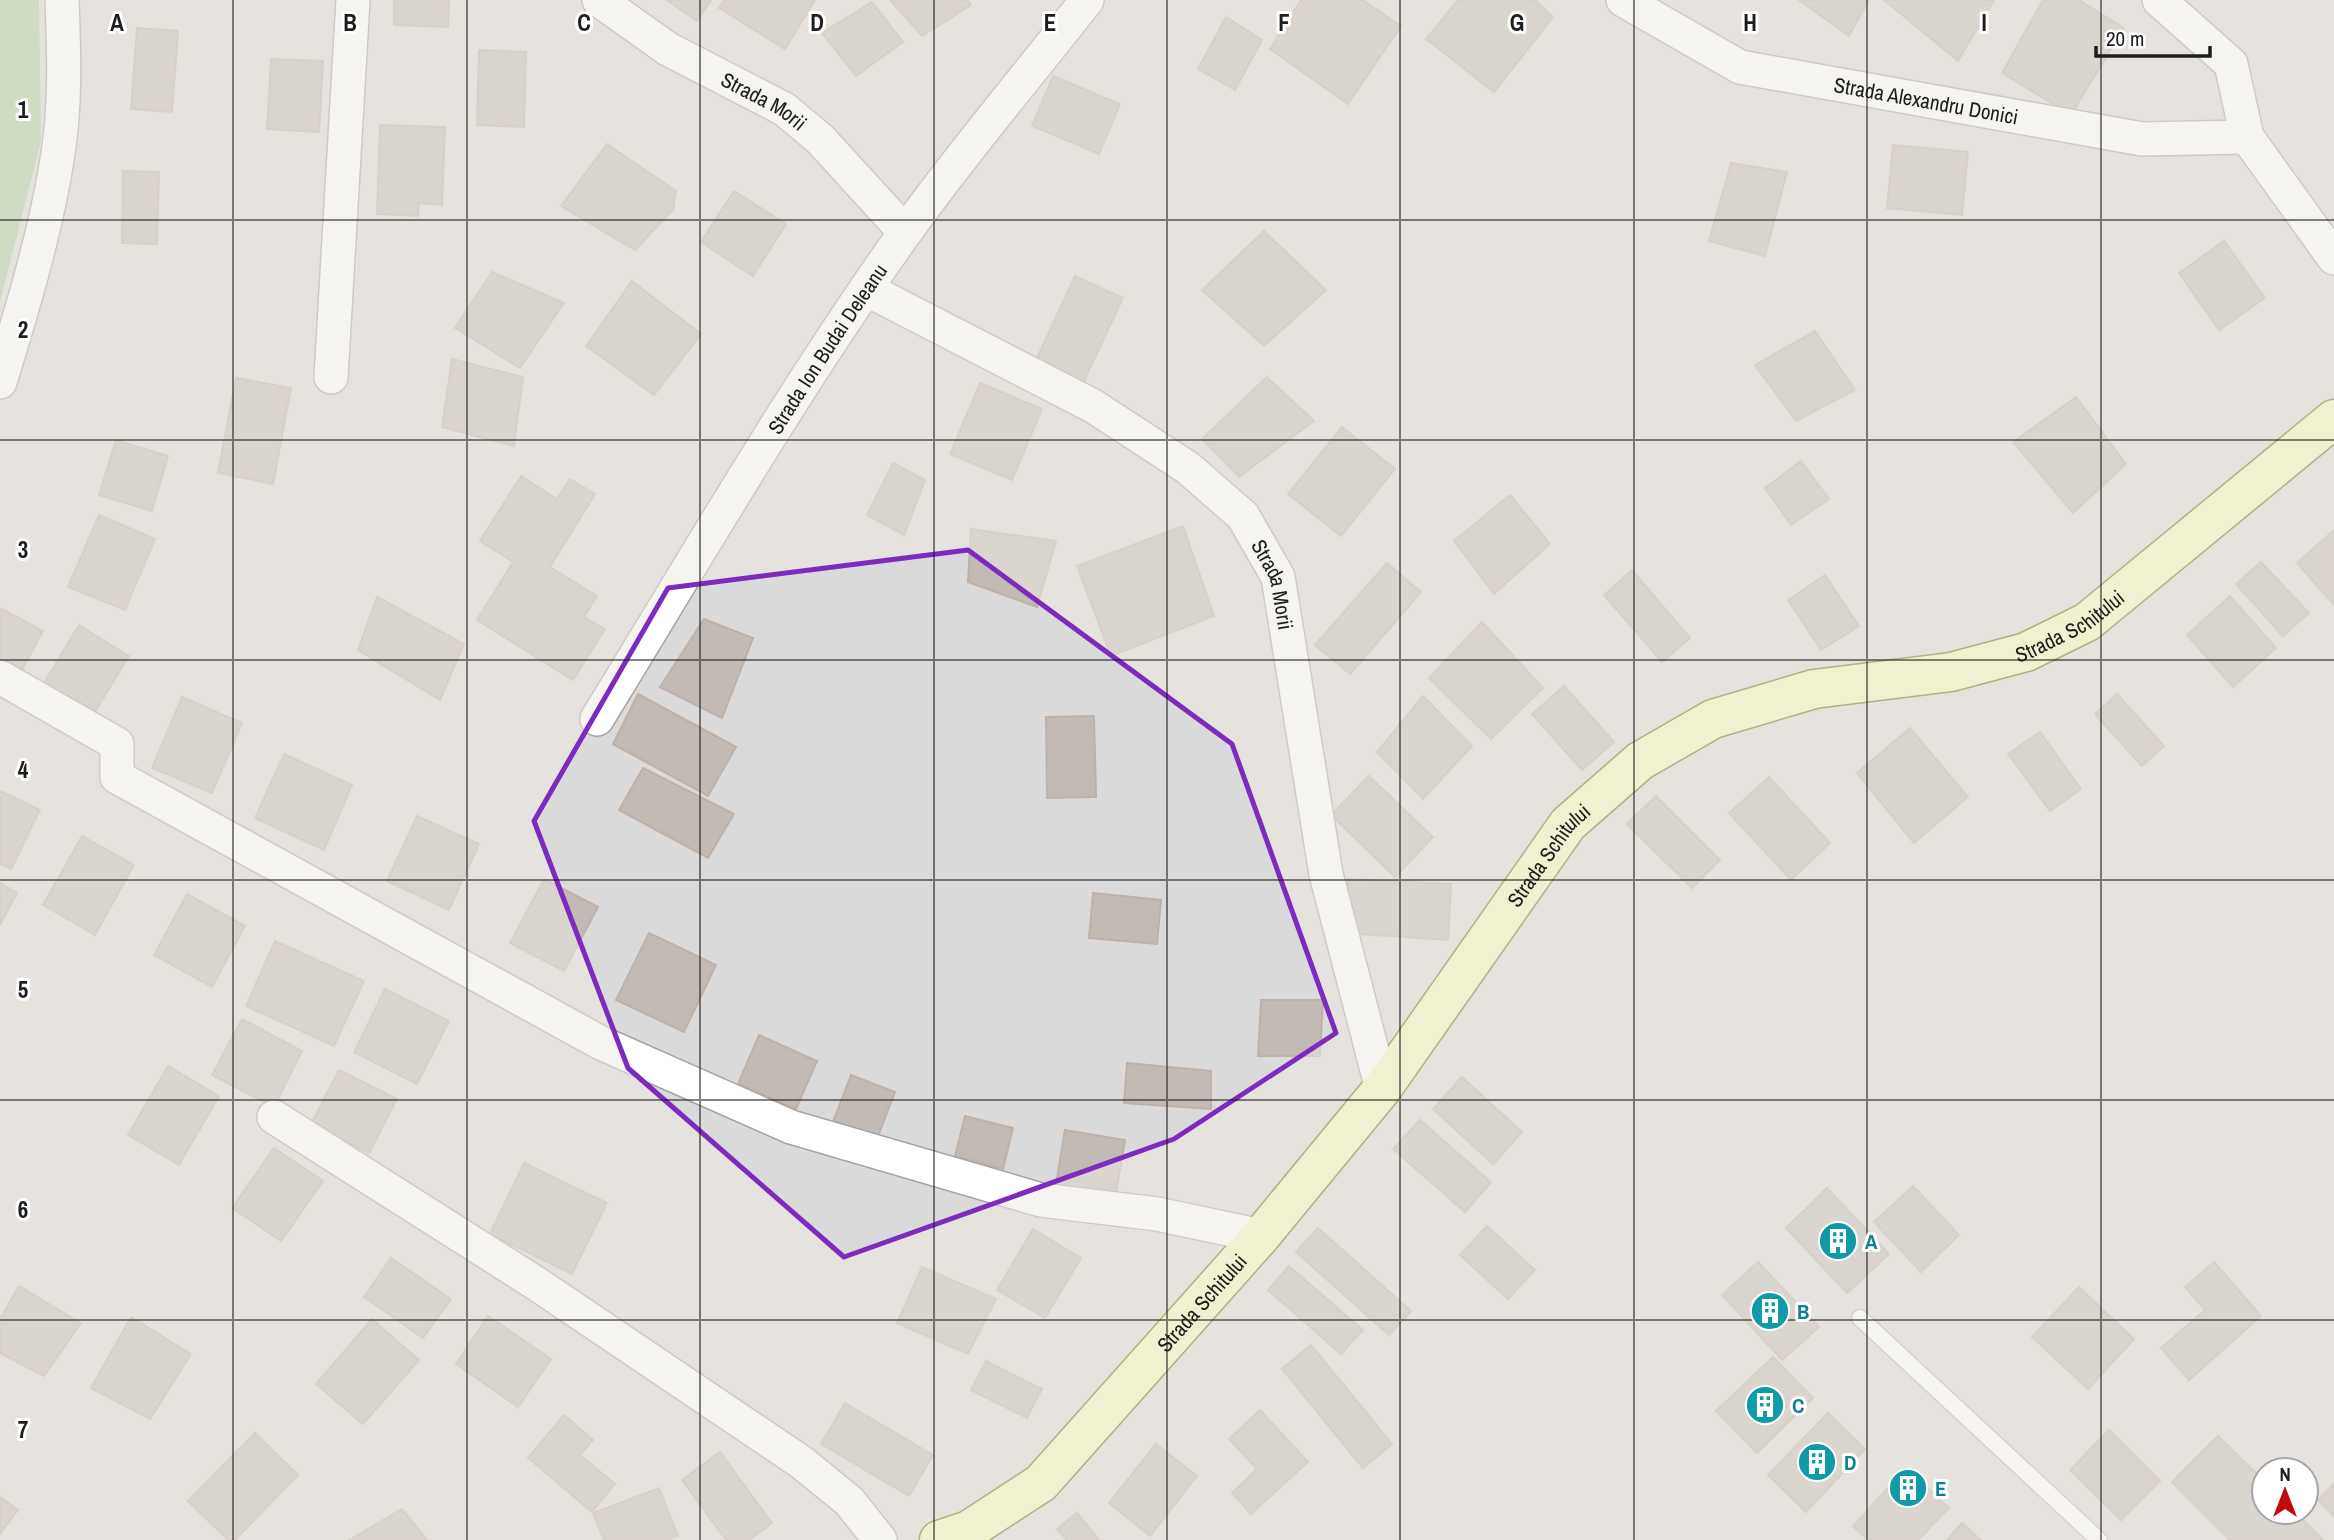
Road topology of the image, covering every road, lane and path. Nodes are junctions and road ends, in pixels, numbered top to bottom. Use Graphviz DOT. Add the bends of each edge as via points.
graph roads {
  1 [pos="62,0"];
  2 [pos="353,0"];
  3 [pos="599,0"];
  4 [pos="1087,0"];
  5 [pos="1623,0"];
  6 [pos="2160,0"];
  7 [pos="2247,137"];
  8 [pos="905,232"];
  9 [pos="2334,258"];
  10 [pos="866,289"];
  11 [pos="331,377"];
  12 [pos="0,382"];
  13 [pos="2334,419"];
  14 [pos="0,677"];
  15 [pos="597,719"];
  16 [pos="1382,1089"];
  17 [pos="274,1117"];
  18 [pos="1261,1236"];
  19 [pos="1860,1318"];
  20 [pos="880,1540"];
  21 [pos="939,1540"];
  22 [pos="2099,1540"];
  1 -- 12 [label="street" via="65,70 58,160"];
  2 -- 11 [label="street"];
  3 -- 8 [label="street, Strada Morii" via="668,49 784,109 820,139"];
  4 -- 8 [label="street, Strada Ion Budai Deleanu"];
  5 -- 7 [label="street, Strada Alexandru Donici" via="1740,67 2142,139"];
  6 -- 7 [label="street" via="2231,64"];
  7 -- 9 [label="street"];
  8 -- 10 [label="street, Strada Ion Budai Deleanu"];
  10 -- 15 [label="street, Strada Ion Budai Deleanu" via="799,389"];
  10 -- 16 [label="street, Strada Morii" via="1093,406 1188,468 1243,516 1278,577 1326,874"];
  13 -- 16 [label="main road, Strada Schitului" via="2087,622 2026,652 1951,672 1814,689 1713,719 1640,761 1568,824"];
  14 -- 18 [label="street" via="117,744 117,777 613,1049 791,1127 1041,1200 1157,1214"];
  16 -- 18 [label="main road, Strada Schitului"];
  17 -- 20 [label="street" via="537,1284 801,1462 849,1501"];
  18 -- 21 [label="main road, Strada Schitului" via="1041,1483 970,1530"];
  19 -- 22 [label="lane"];
}
